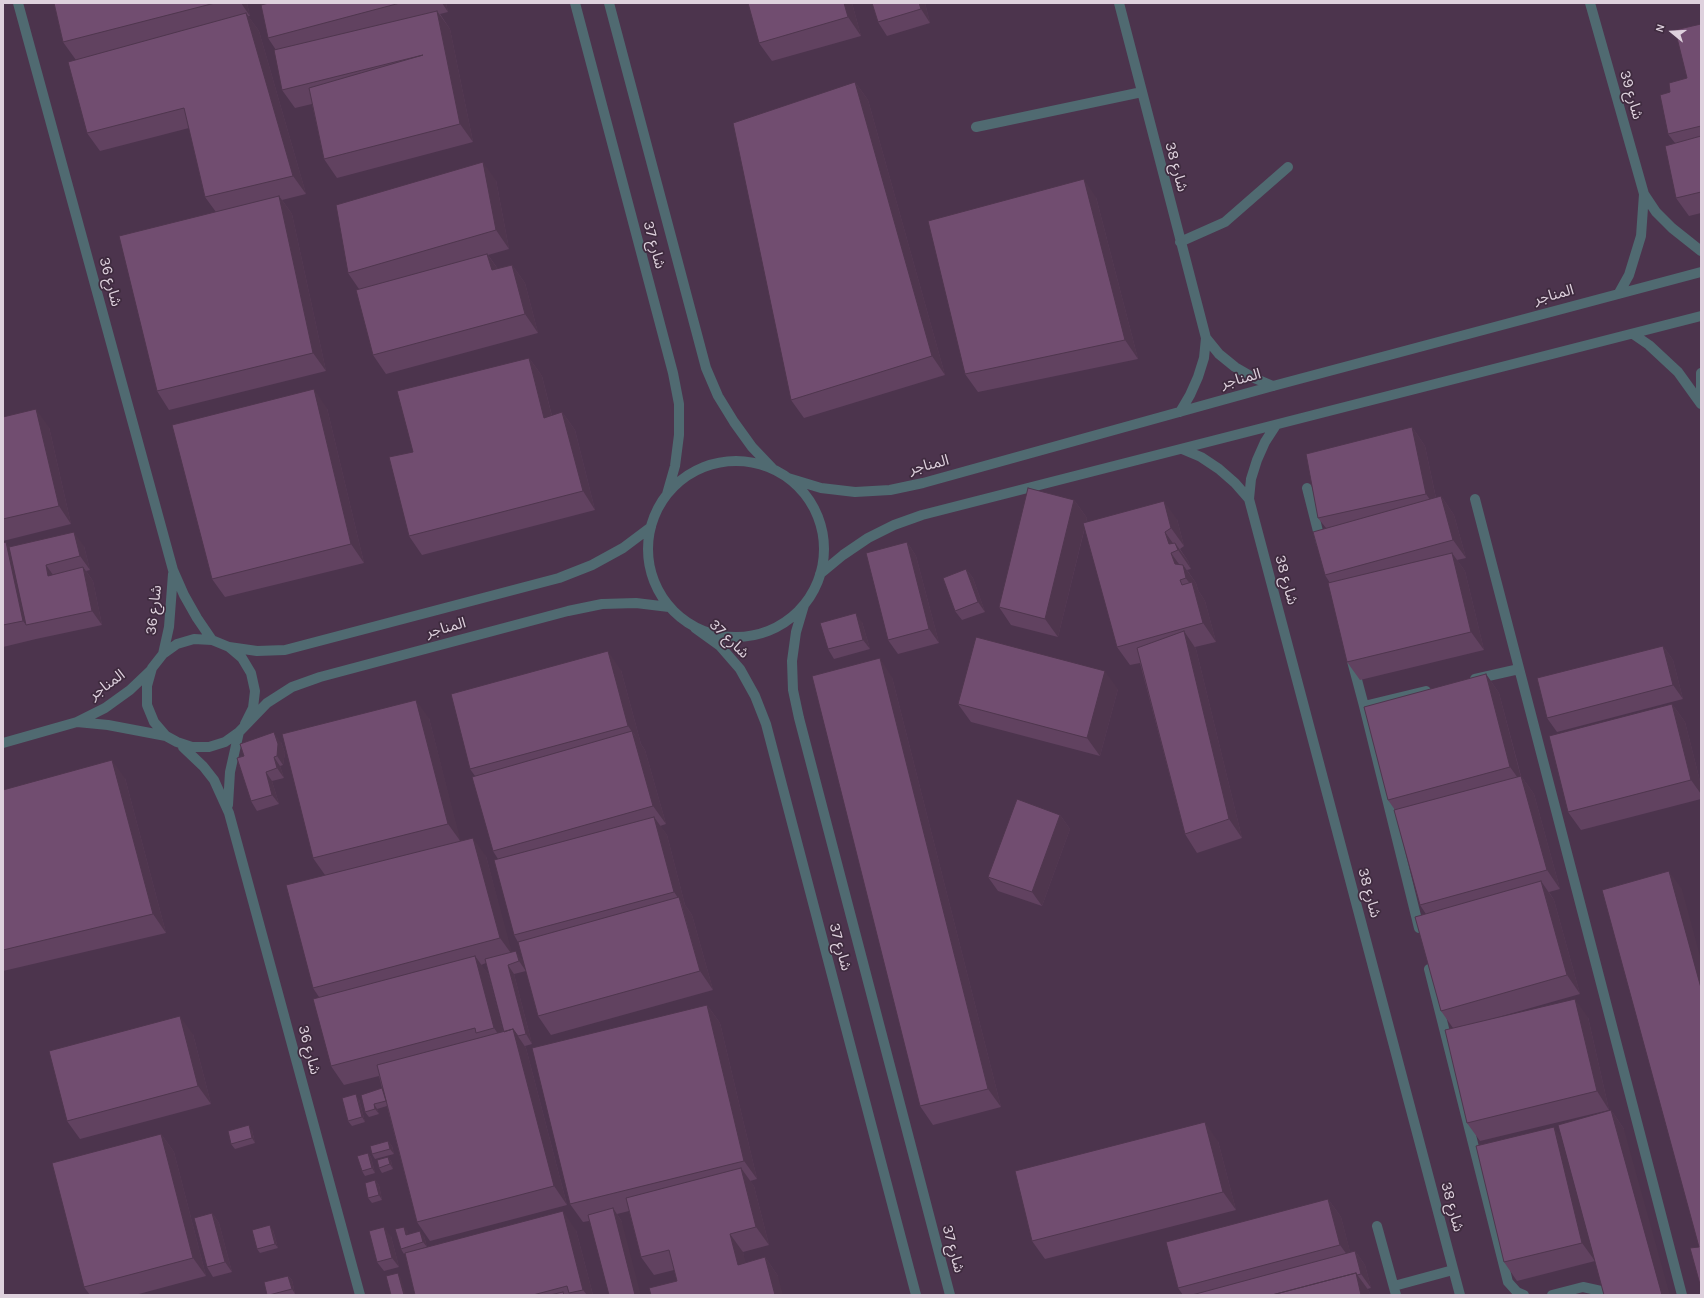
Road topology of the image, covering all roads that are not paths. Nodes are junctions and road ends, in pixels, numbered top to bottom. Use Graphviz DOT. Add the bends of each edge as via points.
graph roads {
  1 [pos="18,3"];
  2 [pos="574,3"];
  3 [pos="609,3"];
  4 [pos="1119,3"];
  5 [pos="1590,3"];
  6 [pos="1142,92"];
  7 [pos="976,127"];
  8 [pos="1288,167"];
  9 [pos="1644,194"];
  10 [pos="1180,242"];
  11 [pos="1701,251"];
  12 [pos="1701,272"];
  13 [pos="1619,293"];
  14 [pos="1701,316"];
  15 [pos="1633,334"];
  16 [pos="1206,338"];
  17 [pos="1701,373"];
  18 [pos="1273,386"];
  19 [pos="1701,403"];
  20 [pos="1180,412"];
  21 [pos="1276,425"];
  22 [pos="1182,449"];
  23 [pos="773,470"];
  24 [pos="788,478"];
  25 [pos="1307,488"];
  26 [pos="666,496"];
  27 [pos="1249,499"];
  28 [pos="1475,499"];
  29 [pos="651,526"];
  30 [pos="1325,556"];
  31 [pos="173,570"];
  32 [pos="820,574"];
  33 [pos="804,605"];
  34 [pos="669,607"];
  35 [pos="695,628"];
  36 [pos="212,640"];
  37 [pos="229,647"];
  38 [pos="1350,653"];
  39 [pos="163,654"];
  40 [pos="152,668"];
  41 [pos="1519,669"];
  42 [pos="1467,681"];
  43 [pos="1438,688"];
  44 [pos="1364,706"];
  45 [pos="78,722"];
  46 [pos="242,728"];
  47 [pos="166,736"];
  48 [pos="177,742"];
  49 [pos="3,743"];
  50 [pos="228,813"];
  51 [pos="1421,936"];
  52 [pos="1427,959"];
  53 [pos="1377,1226"];
  54 [pos="1453,1270"];
  55 [pos="1395,1290"];
  56 [pos="360,1295"];
  57 [pos="916,1295"];
  58 [pos="950,1295"];
  59 [pos="1460,1295"];
  60 [pos="1524,1295"];
  61 [pos="1552,1295"];
  62 [pos="1602,1295"];
  63 [pos="1682,1295"];
  1 -- 31 [label="street, شارع 36"];
  2 -- 26 [label="street, شارع 37" via="676,389 679,435 675,466"];
  3 -- 23 [label="street, شارع 37" via="706,368 718,396 734,422"];
  4 -- 6 [label="street, شارع 38"];
  5 -- 9 [label="street, شارع 39"];
  6 -- 7 [label="street"];
  6 -- 10 [label="street, شارع 38"];
  8 -- 10 [label="street" via="1225,222"];
  9 -- 11 [label="street, شارع 39" via="1656,212 1672,228"];
  9 -- 13 [label="street, شارع 39" via="1641,236 1631,269"];
  10 -- 16 [label="street, شارع 38"];
  12 -- 13 [label="street, المناجر"];
  13 -- 18 [label="street, المناجر"];
  14 -- 15 [label="street"];
  15 -- 19 [label="street" via="1674,367"];
  15 -- 21 [label="street"];
  16 -- 18 [label="street, شارع 38" via="1219,354 1235,367"];
  16 -- 20 [label="street, شارع 38" via="1204,358 1198,377"];
  17 -- 19 [label="street"];
  18 -- 20 [label="street, المناجر"];
  20 -- 24 [label="street, المناجر" via="890,490 855,492 821,488"];
  21 -- 22 [label="street"];
  21 -- 27 [label="street, شارع 38" via="1257,460 1251,479"];
  22 -- 27 [label="street, شارع 38" via="1202,457 1219,469"];
  22 -- 32 [label="street" via="922,515 868,538"];
  23 -- 24 [label="street"];
  23 -- 26 [label="street" via="757,464 723,462 707,466 692,474"];
  24 -- 32 [label="street" via="801,490 819,521 823,538"];
  25 -- 30 [label="street"];
  26 -- 29 [label="street"];
  27 -- 54 [label="street, شارع 38"];
  28 -- 41 [label="street"];
  29 -- 34 [label="street, شارع 37" via="649,560 659,593"];
  29 -- 37 [label="street, المناجر" via="623,548 592,565 560,578 285,650 257,651"];
  31 -- 36 [label="street, شارع 36" via="184,595"];
  31 -- 39 [label="street, شارع 36" via="170,620"];
  32 -- 33 [label="street" via="814,590"];
  33 -- 35 [label="street" via="778,627 745,637 728,637"];
  33 -- 58 [label="street, شارع 37" via="796,632 792,661 793,690"];
  34 -- 35 [label="street, شارع 37"];
  34 -- 46 [label="street, المناجر" via="629,603 602,604 320,677 292,687 267,703"];
  35 -- 57 [label="street, شارع 37" via="720,646 740,669 756,696 766,724"];
  36 -- 37 [label="street"];
  36 -- 39 [label="street" via="194,640 178,644"];
  37 -- 46 [label="street" via="242,658 251,673 255,691 253,708"];
  38 -- 44 [label="street"];
  39 -- 40 [label="street"];
  40 -- 45 [label="street, المناجر" via="130,690 105,708"];
  40 -- 47 [label="street" via="147,686 147,705 154,722"];
  41 -- 42 [label="street"];
  41 -- 63 [label="street"];
  43 -- 44 [label="street"];
  44 -- 51 [label="street"];
  45 -- 47 [label="street, المناجر"];
  45 -- 49 [label="street, المناجر"];
  46 -- 48 [label="street" via="225,742 209,747 192,748"];
  46 -- 50 [label="street, شارع 36" via="230,772"];
  47 -- 48 [label="street"];
  48 -- 50 [label="street, شارع 36" via="204,766 214,780"];
  50 -- 56 [label="street, شارع 36"];
  52 -- 60 [label="street" via="1508,1282 1517,1292"];
  53 -- 55 [label="street"];
  54 -- 55 [label="street"];
  54 -- 59 [label="street, شارع 38"];
  61 -- 62 [label="street" via="1583,1287 1601,1291"];
}
